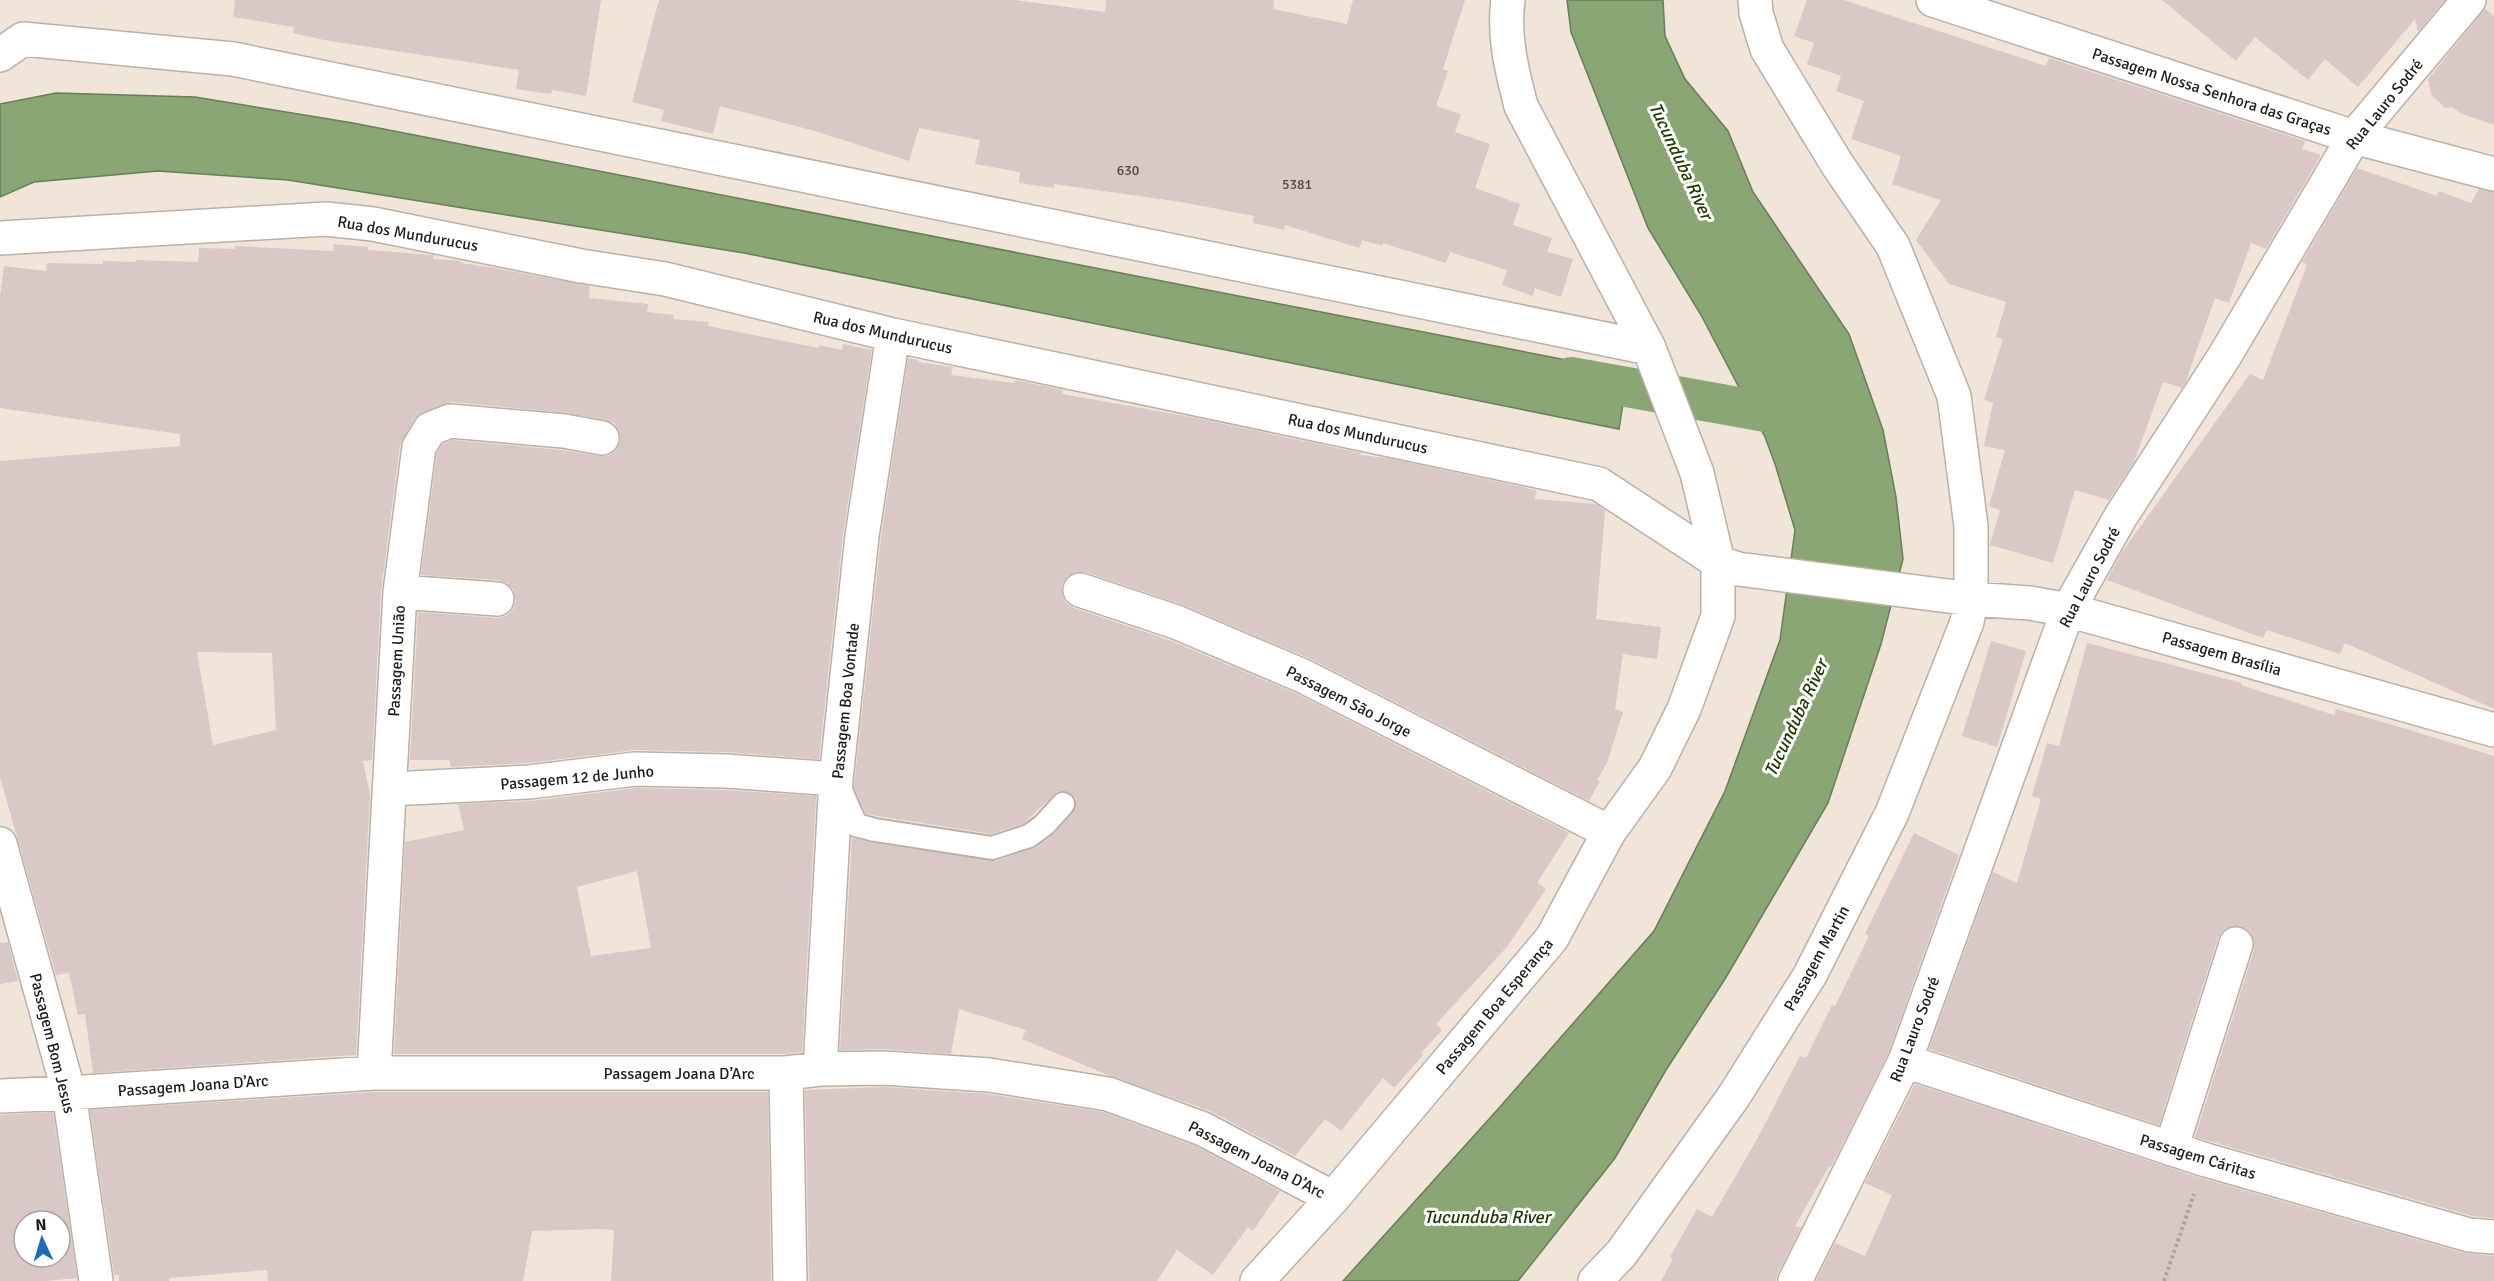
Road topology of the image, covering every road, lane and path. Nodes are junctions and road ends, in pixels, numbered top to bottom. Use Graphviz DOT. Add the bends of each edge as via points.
graph roads {
  1 [pos="1508,0"];
  2 [pos="1755,0"];
  3 [pos="1932,0"];
  4 [pos="2469,0"];
  5 [pos="8,39"];
  6 [pos="2354,137"];
  7 [pos="2494,174"];
  8 [pos="0,238"];
  9 [pos="893,335"];
  10 [pos="1649,349"];
  11 [pos="602,438"];
  12 [pos="1728,565"];
  13 [pos="1080,590"];
  14 [pos="400,592"];
  15 [pos="1958,597"];
  16 [pos="496,599"];
  17 [pos="2068,610"];
  18 [pos="2494,730"];
  19 [pos="836,779"];
  20 [pos="390,789"];
  21 [pos="1063,804"];
  22 [pos="1610,832"];
  23 [pos="0,844"];
  24 [pos="2236,944"];
  25 [pos="1905,1061"];
  26 [pos="820,1069"];
  27 [pos="374,1073"];
  28 [pos="786,1073"];
  29 [pos="69,1093"];
  30 [pos="0,1096"];
  31 [pos="2171,1149"];
  32 [pos="2206,1160"];
  33 [pos="1333,1198"];
  34 [pos="2494,1237"];
  35 [pos="96,1281"];
  36 [pos="790,1281"];
  37 [pos="1257,1281"];
  38 [pos="1595,1281"];
  39 [pos="1795,1281"];
  40 [pos="2164,1281"];
  1 -- 10 [label="street, Passagem Boa Esperança" via="1504,24 1521,106"];
  2 -- 15 [label="street, Passagem Martin" via="1767,49 1893,246 1954,396 1971,526"];
  3 -- 6 [label="street, Passagem Nossa Senhora das Graças"];
  4 -- 6 [label="street, Rua Lauro Sodré"];
  5 -- 10 [label="street" via="233,59"];
  6 -- 7 [label="street, Passagem Nossa Senhora das Graças"];
  6 -- 17 [label="street, Rua Lauro Sodré" via="2224,357 2121,516"];
  8 -- 9 [label="street, Rua dos Mundurucus" via="326,219 373,224 665,279"];
  9 -- 12 [label="street, Rua dos Mundurucus" via="1599,484"];
  9 -- 19 [label="street, Passagem Boa Vontade" via="862,536"];
  10 -- 12 [label="street, Passagem Boa Esperança"];
  11 -- 14 [label="street, Passagem União" via="450,421 430,429 416,456"];
  12 -- 15 [label="street, Passagem Brasília"];
  12 -- 22 [label="street, Passagem Boa Esperança" via="1718,616 1684,709 1655,768"];
  13 -- 22 [label="street, Passagem São Jorge" via="1176,622 1303,676"];
  14 -- 16 [label="street"];
  14 -- 20 [label="street, Passagem União"];
  15 -- 17 [label="street, Passagem Brasília"];
  15 -- 38 [label="street, Passagem Martin" via="1967,622 1892,813 1810,975 1734,1096 1621,1254"];
  17 -- 18 [label="street, Passagem Brasília"];
  17 -- 25 [label="street, Rua Lauro Sodré"];
  19 -- 20 [label="street, Passagem 12 de Junho" via="635,769 529,782"];
  19 -- 21 [label="lane" via="856,825 992,848 1029,836"];
  19 -- 26 [label="street, Passagem Boa Vontade"];
  20 -- 27 [label="street, Passagem União"];
  22 -- 33 [label="street, Passagem Boa Esperança" via="1552,938"];
  23 -- 29 [label="street, Passagem Bom Jesus"];
  24 -- 31 [label="street"];
  25 -- 31 [label="street, Passagem Cáritas"];
  25 -- 39 [label="street, Rua Lauro Sodré"];
  26 -- 28 [label="street, Passagem Joana D’Arc"];
  26 -- 33 [label="street, Passagem Joana D’Arc" via="884,1068 989,1075 1108,1094 1203,1129"];
  27 -- 28 [label="street, Passagem Joana D’Arc"];
  27 -- 29 [label="street, Passagem Joana D’Arc"];
  28 -- 36 [label="street"];
  29 -- 30 [label="street, Passagem Joana D’Arc"];
  29 -- 35 [label="street, Passagem Bom Jesus"];
  31 -- 32 [label="street, Passagem Cáritas"];
  32 -- 34 [label="street, Passagem Cáritas" via="2469,1235"];
  32 -- 40 [label="path"];
  33 -- 37 [label="street, Passagem Boa Esperança"];
}
